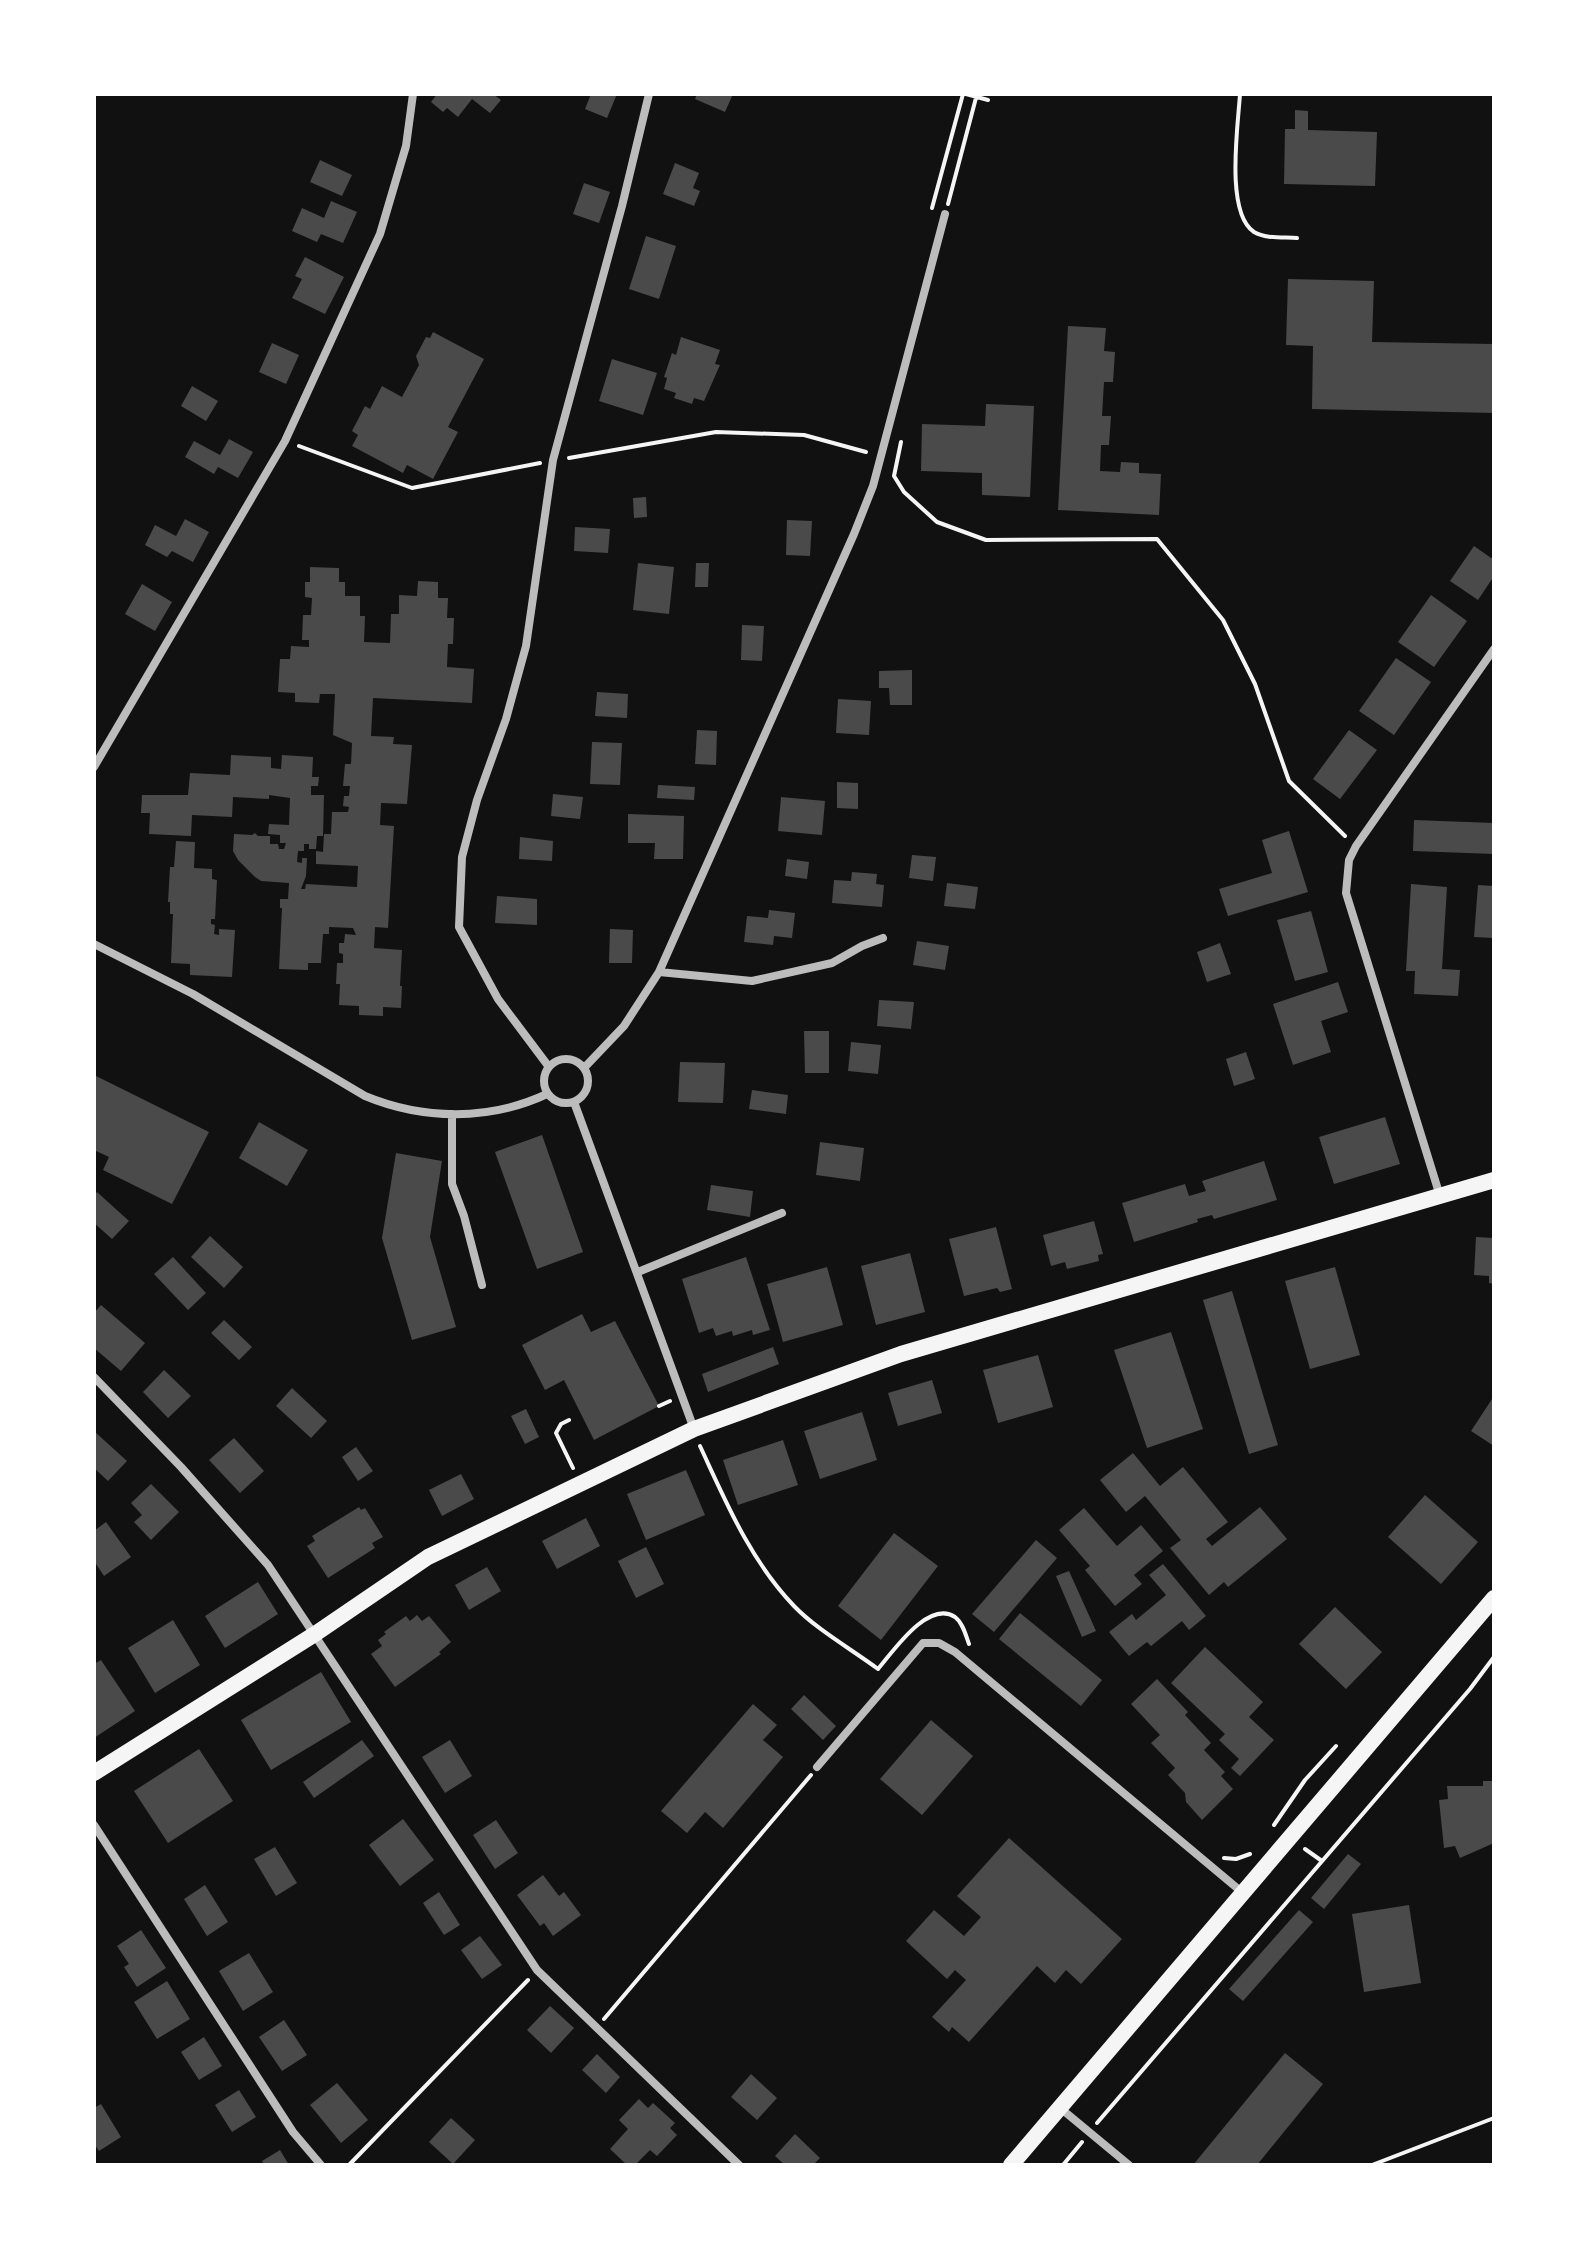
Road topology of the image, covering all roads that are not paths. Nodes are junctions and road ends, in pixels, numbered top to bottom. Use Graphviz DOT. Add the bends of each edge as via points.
graph roads {
  1 [pos="413,94"];
  2 [pos="649,94"];
  3 [pos="945,214"];
  4 [pos="1494,649"];
  5 [pos="94,767"];
  6 [pos="883,938"];
  7 [pos="94,944"];
  8 [pos="659,972"];
  9 [pos="549,1067"];
  10 [pos="584,1068"];
  11 [pos="547,1094"];
  12 [pos="574,1102"];
  13 [pos="452,1114"];
  14 [pos="1494,1180"];
  15 [pos="1440,1197"];
  16 [pos="782,1213"];
  17 [pos="638,1272"];
  18 [pos="482,1285"];
  19 [pos="94,1377"];
  20 [pos="694,1429"];
  21 [pos="1494,1598"];
  22 [pos="315,1634"];
  23 [pos="817,1767"];
  24 [pos="94,1773"];
  25 [pos="94,1825"];
  26 [pos="1244,1894"];
  27 [pos="1059,2107"];
  28 [pos="321,2165"];
  29 [pos="739,2165"];
  30 [pos="1011,2165"];
  31 [pos="1129,2165"];
  1 -- 5 [label="street" via="406,146 380,234 285,441"];
  2 -- 9 [label="street" via="553,460 526,646 462,857 459,927 498,999"];
  3 -- 8 [label="street" via="873,486"];
  4 -- 15 [label="street" via="1349,860 1346,893"];
  6 -- 8 [label="street" via="832,963 752,981"];
  7 -- 13 [label="street" via="193,994 365,1096 395,1108"];
  8 -- 10 [label="street" via="624,1026"];
  9 -- 10 [label="street" via="566,1059"];
  9 -- 11 [label="street" via="544,1080"];
  10 -- 12 [label="street" via="587,1088"];
  11 -- 12 [label="street" via="556,1101"];
  11 -- 13 [label="street" via="528,1103"];
  12 -- 17 [label="street"];
  13 -- 18 [label="street" via="452,1184"];
  14 -- 15 [label="main road"];
  15 -- 20 [label="main road" via="901,1354"];
  16 -- 17 [label="street"];
  17 -- 20 [label="street"];
  19 -- 22 [label="street" via="268,1565"];
  20 -- 22 [label="main road" via="428,1557"];
  21 -- 26 [label="main road"];
  22 -- 24 [label="main road"];
  22 -- 29 [label="street" via="537,1970"];
  23 -- 26 [label="street" via="923,1643 939,1643"];
  25 -- 28 [label="street" via="293,2132"];
  26 -- 27 [label="main road"];
  27 -- 30 [label="main road"];
  27 -- 31 [label="street"];
}
